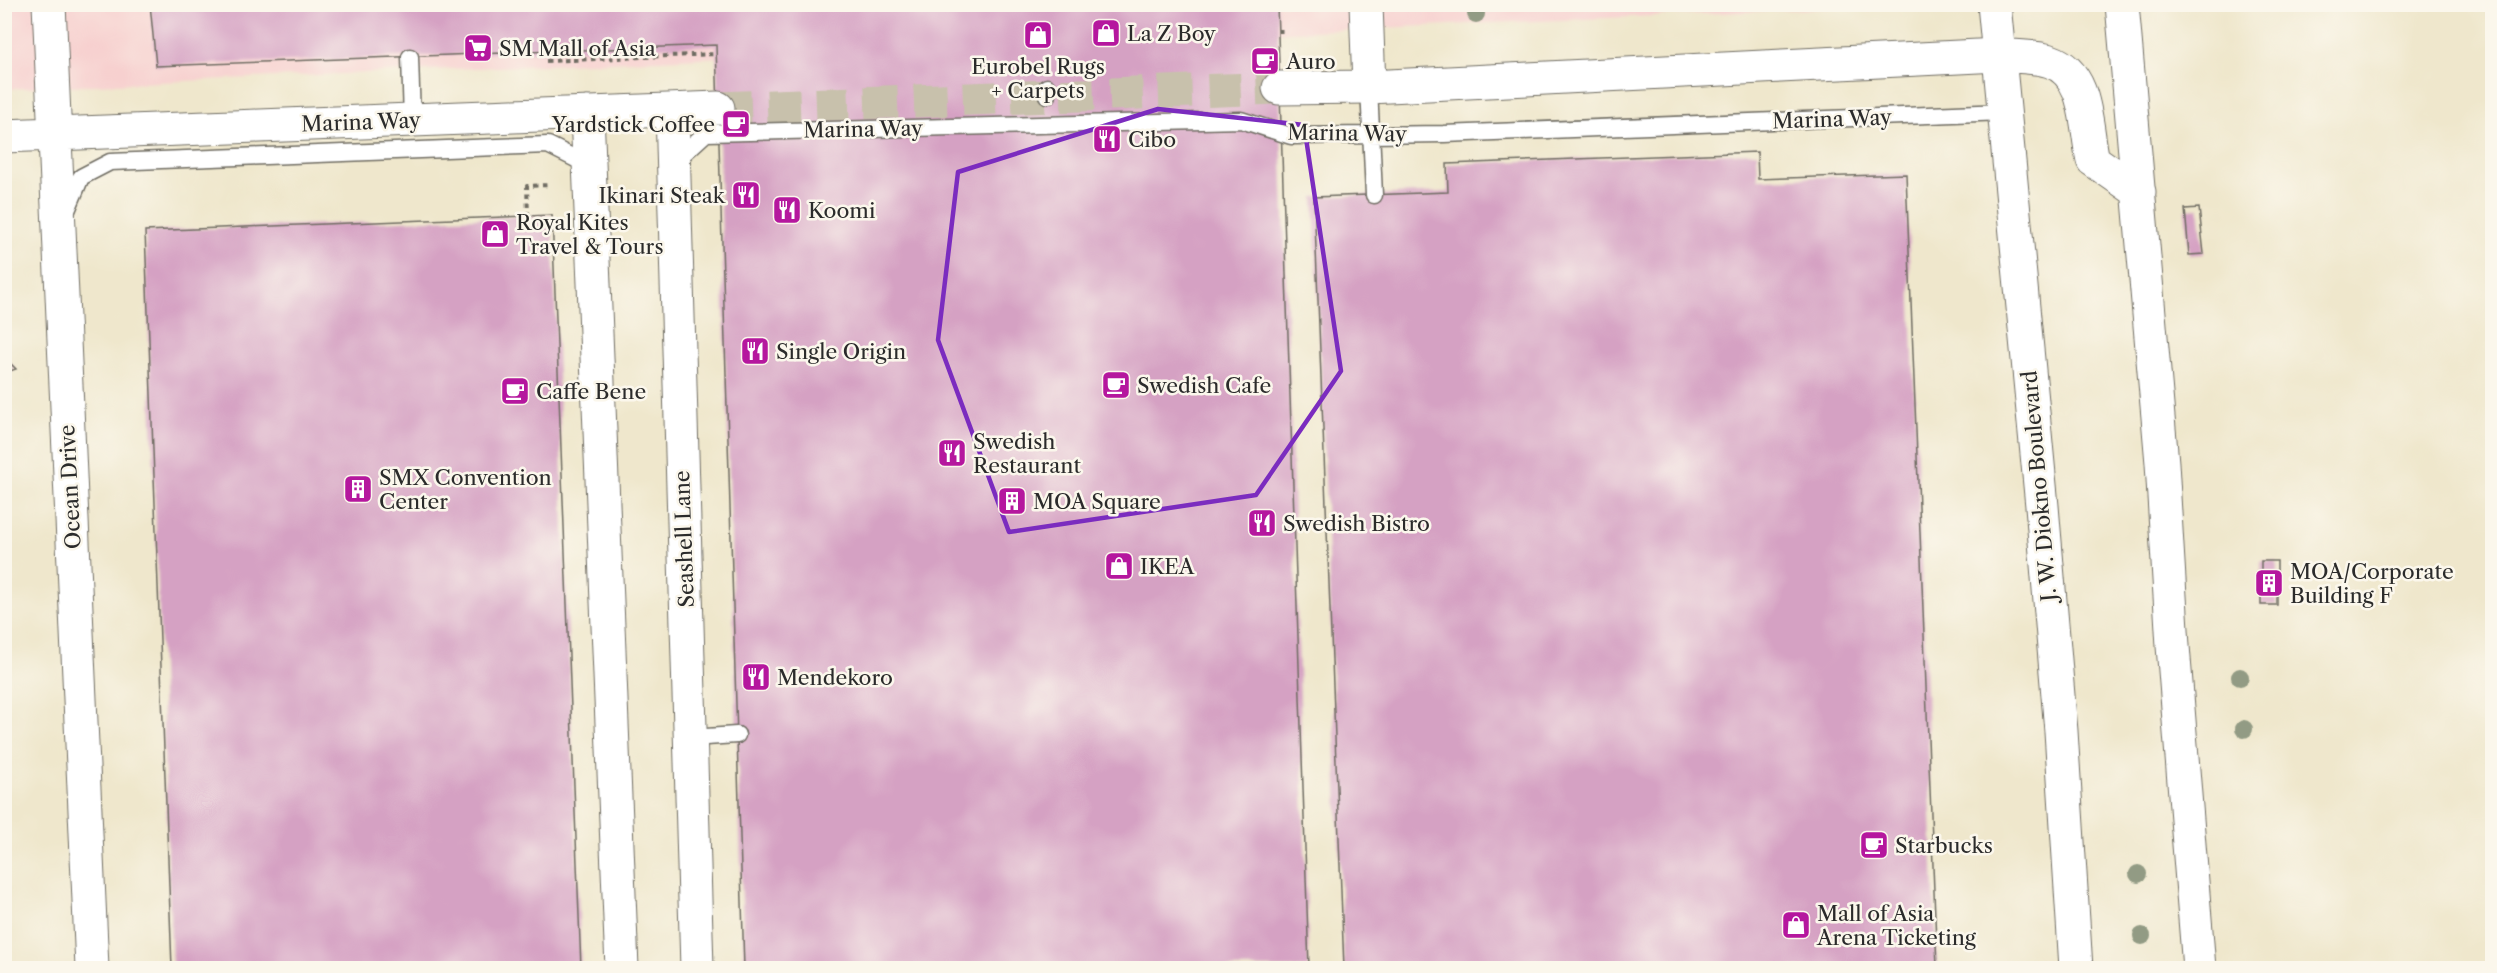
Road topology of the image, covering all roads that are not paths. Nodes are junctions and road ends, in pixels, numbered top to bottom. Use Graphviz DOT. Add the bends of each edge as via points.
graph roads {
  1 [pos="49,4"];
  2 [pos="1366,4"];
  3 [pos="1994,4"];
  4 [pos="2122,4"];
  5 [pos="1998,55"];
  6 [pos="410,57"];
  7 [pos="1369,87"];
  8 [pos="1279,88"];
  9 [pos="718,108"];
  10 [pos="672,110"];
  11 [pos="2004,112"];
  12 [pos="587,113"];
  13 [pos="412,120"];
  14 [pos="54,134"];
  15 [pos="1371,135"];
  16 [pos="4,136"];
  17 [pos="590,166"];
  18 [pos="673,172"];
  19 [pos="2139,192"];
  20 [pos="1374,195"];
  21 [pos="58,229"];
  22 [pos="737,735"];
  23 [pos="690,738"];
  24 [pos="92,969"];
  25 [pos="622,969"];
  26 [pos="698,969"];
  27 [pos="2076,969"];
  28 [pos="2199,969"];
  1 -- 14 [label="street, Ocean Drive"];
  2 -- 7 [label="street"];
  3 -- 5 [label="street, J. W. Diokno Boulevard"];
  4 -- 19 [label="street"];
  5 -- 7 [label="street"];
  5 -- 11 [label="street, J. W. Diokno Boulevard"];
  5 -- 19 [label="street" via="2050,61 2071,73 2083,101 2093,160"];
  6 -- 13 [label="lane"];
  7 -- 8 [label="street"];
  7 -- 15 [label="lane"];
  9 -- 10 [label="street, Marina Way"];
  10 -- 12 [label="street, Marina Way"];
  10 -- 18 [label="street, Seashell Lane"];
  11 -- 15 [label="lane, Marina Way"];
  11 -- 27 [label="street, J. W. Diokno Boulevard" via="2059,707"];
  12 -- 13 [label="street, Marina Way"];
  12 -- 17 [label="street"];
  13 -- 14 [label="street, Marina Way"];
  14 -- 16 [label="street, Marina Way"];
  14 -- 21 [label="street, Ocean Drive"];
  15 -- 18 [label="lane, Marina Way" via="1291,136 1241,120 706,133 684,153"];
  15 -- 20 [label="lane"];
  17 -- 21 [label="lane, Marina Way" via="548,145 110,162 81,177"];
  17 -- 25 [label="street"];
  18 -- 23 [label="street, Seashell Lane"];
  19 -- 28 [label="street"];
  21 -- 24 [label="street, Ocean Drive"];
  22 -- 23 [label="lane"];
  23 -- 26 [label="street, Seashell Lane"];
}
